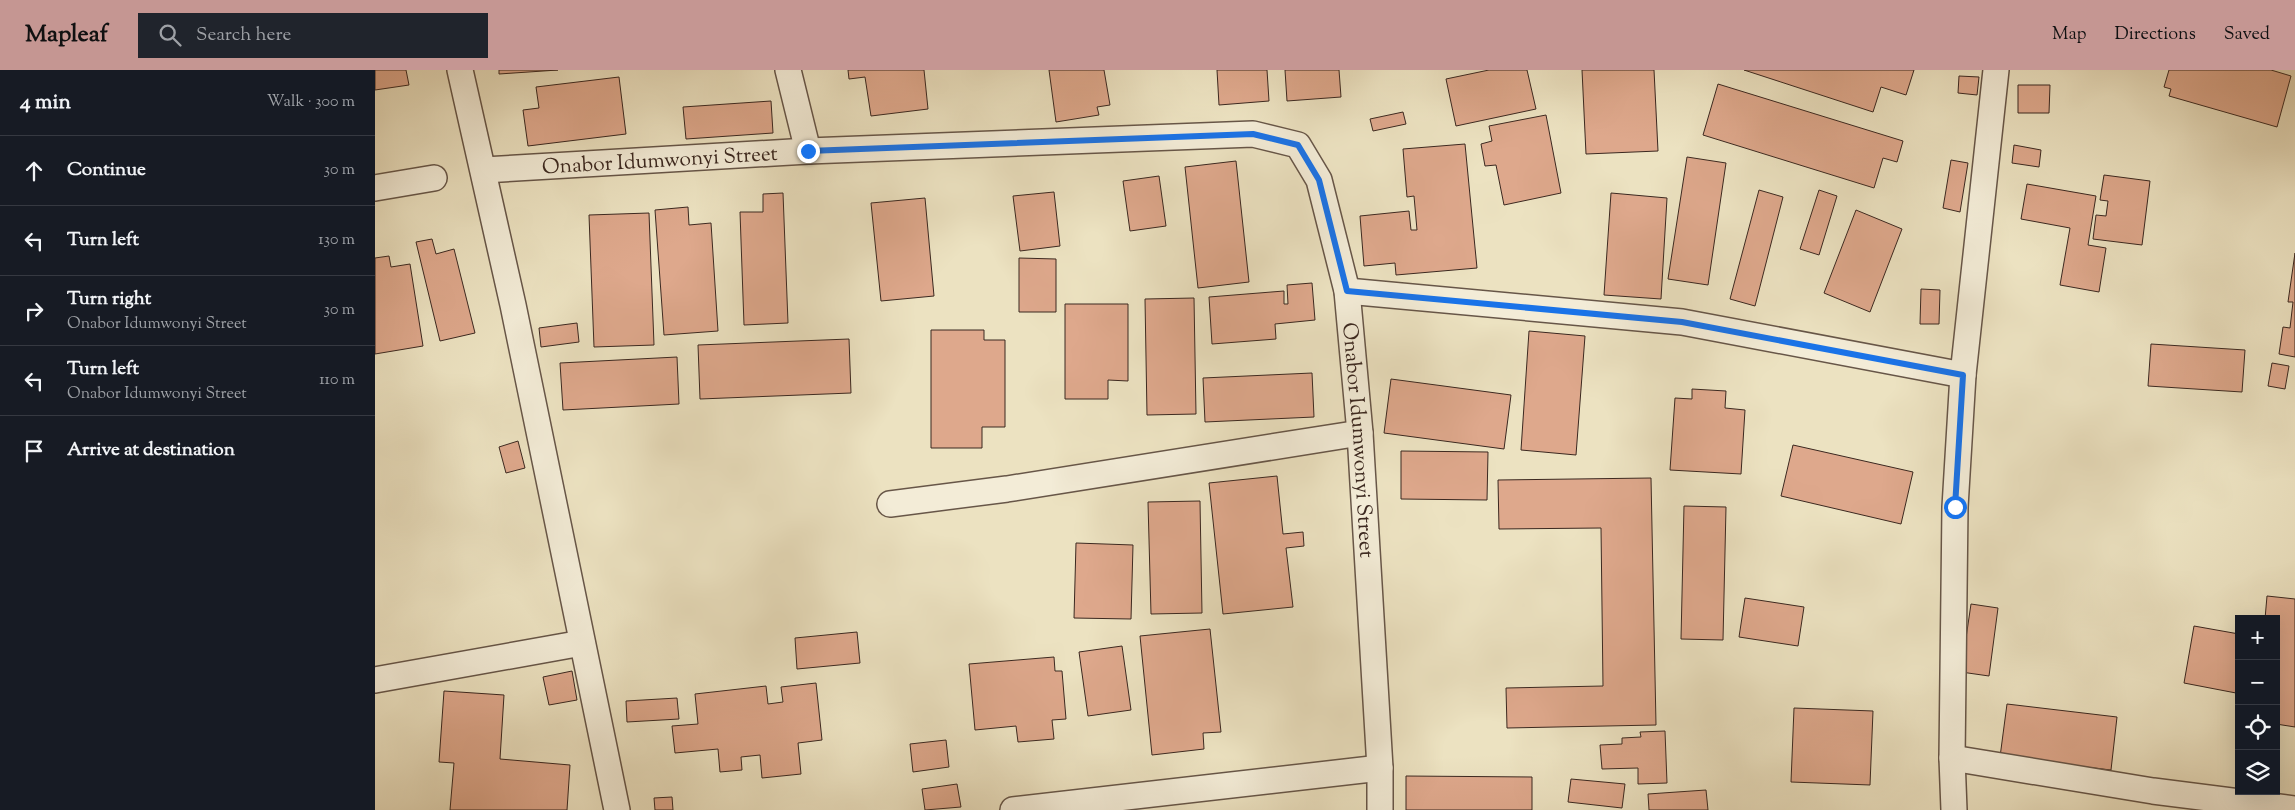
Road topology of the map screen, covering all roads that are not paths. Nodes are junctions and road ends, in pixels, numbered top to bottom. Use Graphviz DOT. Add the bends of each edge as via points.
graph roads {
  1 [pos="460,70"];
  2 [pos="788,70"];
  3 [pos="1996,70"];
  4 [pos="808,151"];
  5 [pos="484,170"];
  6 [pos="434,178"];
  7 [pos="375,188"];
  8 [pos="1347,291"];
  9 [pos="1963,375"];
  10 [pos="1360,433"];
  11 [pos="890,504"];
  12 [pos="582,643"];
  13 [pos="375,680"];
  14 [pos="1952,758"];
  15 [pos="1380,768"];
  16 [pos="2295,809"];
  17 [pos="617,810"];
  18 [pos="1013,810"];
  19 [pos="1380,810"];
  20 [pos="1953,810"];
  1 -- 5 [label="street"];
  2 -- 4 [label="street"];
  3 -- 9 [label="street"];
  4 -- 5 [label="street, Onabor Idumwonyi Street"];
  4 -- 8 [label="street, Onabor Idumwonyi Street" via="1253,134 1298,145 1319,180"];
  5 -- 12 [label="street"];
  6 -- 7 [label="street"];
  8 -- 9 [label="street" via="1682,322"];
  8 -- 10 [label="street, Onabor Idumwonyi Street"];
  9 -- 14 [label="street" via="1955,507"];
  10 -- 11 [label="street" via="1007,489"];
  10 -- 15 [label="street, Onabor Idumwonyi Street"];
  12 -- 13 [label="street"];
  12 -- 17 [label="street"];
  14 -- 16 [label="street" via="2153,791"];
  14 -- 20 [label="street"];
  15 -- 18 [label="street"];
  15 -- 19 [label="street, Onabor Idumwonyi Street"];
}
